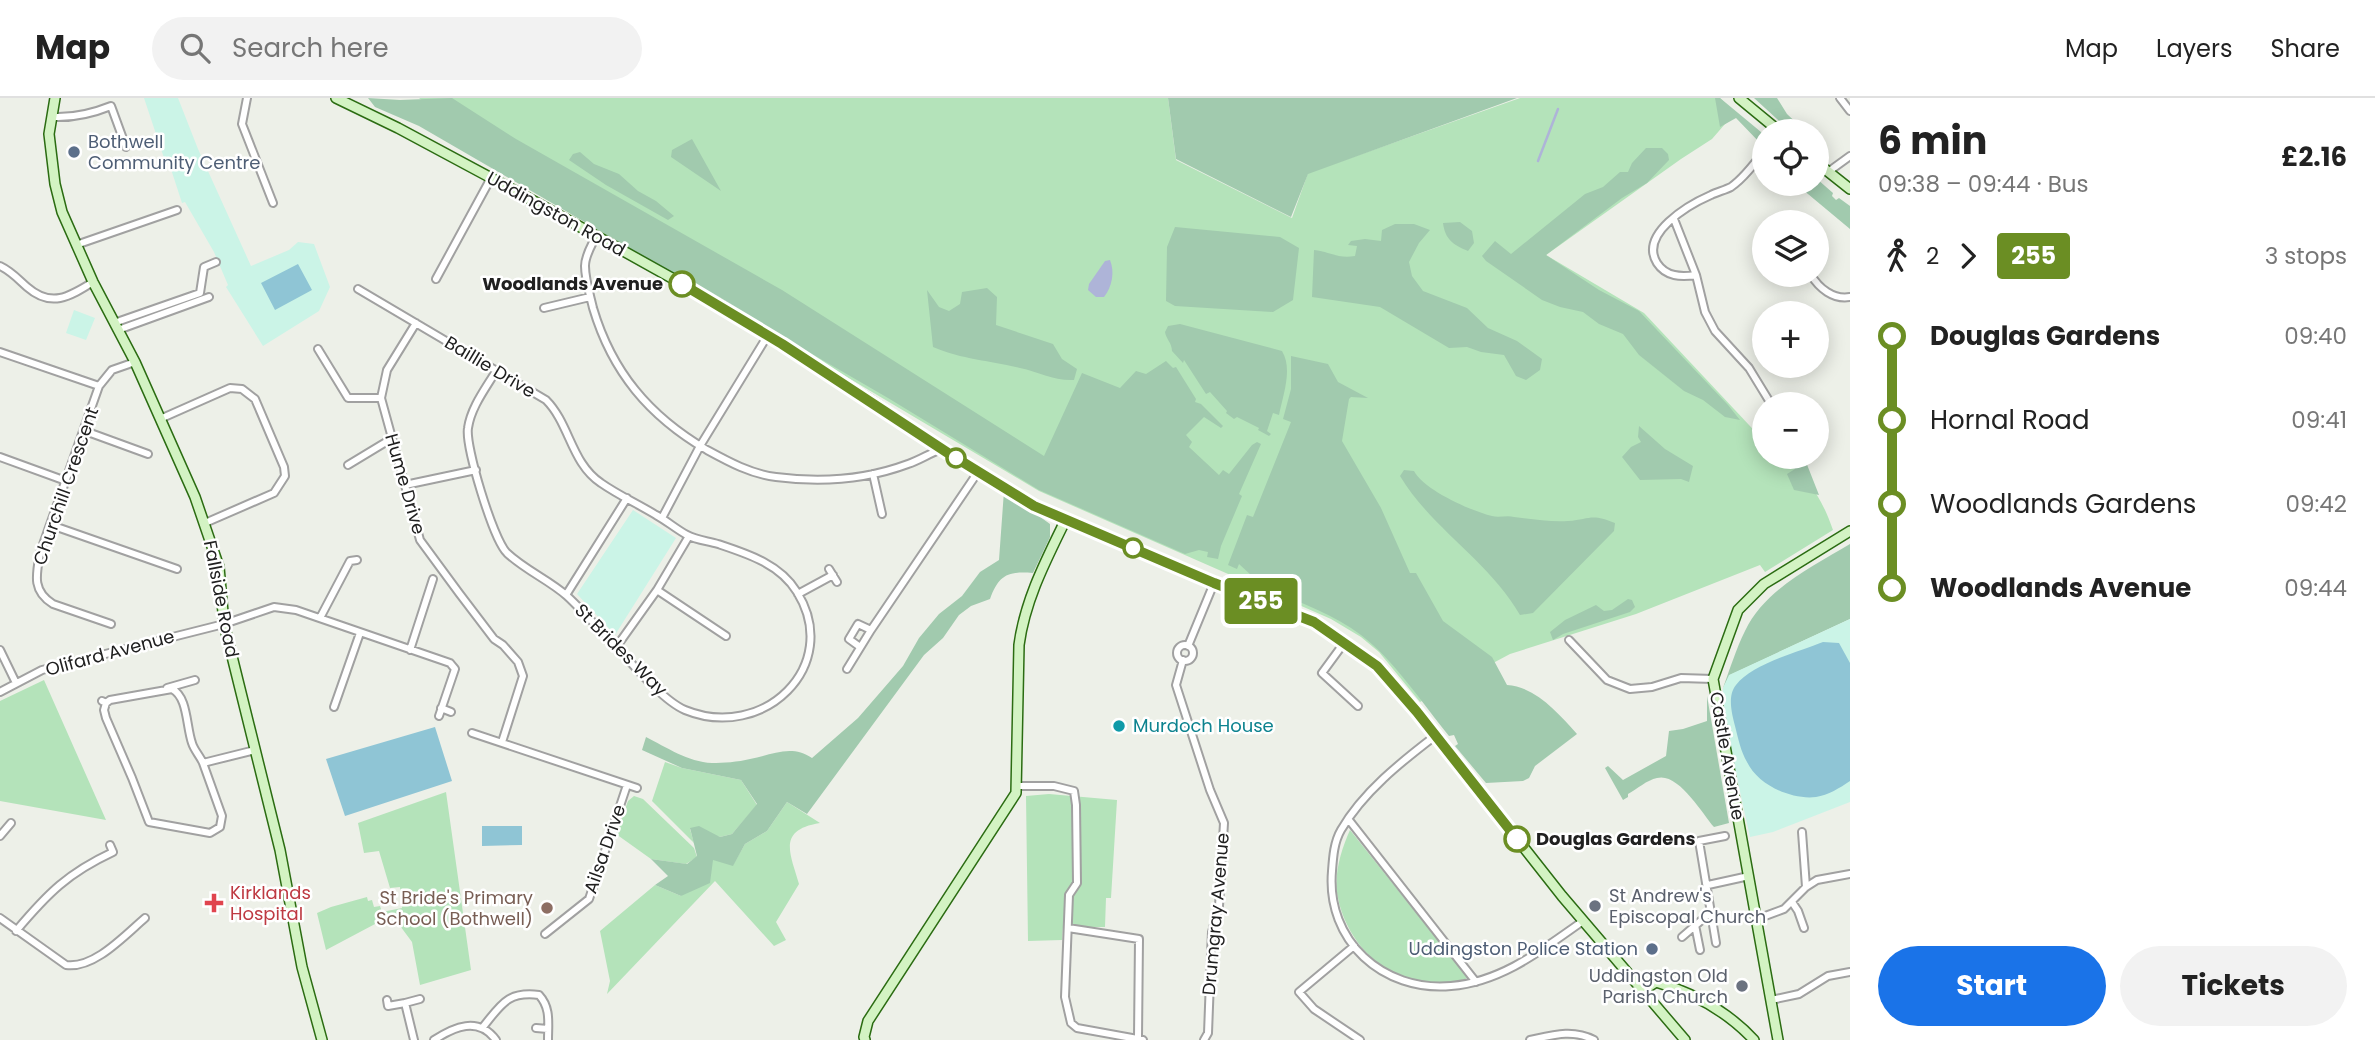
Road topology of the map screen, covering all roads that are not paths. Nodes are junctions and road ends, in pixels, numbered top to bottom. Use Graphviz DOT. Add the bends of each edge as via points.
graph roads {
  1 [pos="55,98"];
  2 [pos="247,98"];
  3 [pos="336,98"];
  4 [pos="1739,98"];
  5 [pos="1840,98"];
  6 [pos="351,101"];
  7 [pos="1850,111"];
  8 [pos="52,117"];
  9 [pos="1764,119"];
  10 [pos="123,139"];
  11 [pos="111,143"];
  12 [pos="126,147"];
  13 [pos="1850,156"];
  14 [pos="1752,166"];
  15 [pos="1829,171"];
  16 [pos="1829,173"];
  17 [pos="491,178"];
  18 [pos="1850,189"];
  19 [pos="273,203"];
  20 [pos="177,210"];
  21 [pos="1674,219"];
  22 [pos="596,236"];
  23 [pos="76,245"];
  24 [pos="216,262"];
  25 [pos="0,266"];
  26 [pos="1696,275"];
  27 [pos="436,279"];
  28 [pos="93,282"];
  29 [pos="1821,287"];
  30 [pos="358,289"];
  31 [pos="209,297"];
  32 [pos="590,297"];
  33 [pos="1850,298"];
  34 [pos="544,307"];
  35 [pos="416,323"];
  36 [pos="116,327"];
  37 [pos="768,335"];
  38 [pos="318,349"];
  39 [pos="0,352"];
  40 [pos="135,362"];
  41 [pos="496,370"];
  42 [pos="100,386"];
  43 [pos="1764,392"];
  44 [pos="381,397"];
  45 [pos="160,419"];
  46 [pos="85,431"];
  47 [pos="391,439"];
  48 [pos="700,446"];
  49 [pos="945,451"];
  50 [pos="148,454"];
  51 [pos="0,457"];
  52 [pos="348,465"];
  53 [pos="476,470"];
  54 [pos="978,472"];
  55 [pos="873,474"];
  56 [pos="66,481"];
  57 [pos="405,485"];
  58 [pos="627,498"];
  59 [pos="882,514"];
  60 [pos="662,519"];
  61 [pos="1066,520"];
  62 [pos="205,523"];
  63 [pos="51,525"];
  64 [pos="1850,531"];
  65 [pos="689,536"];
  66 [pos="357,560"];
  67 [pos="177,569"];
  68 [pos="833,575"];
  69 [pos="433,579"];
  70 [pos="1214,583"];
  71 [pos="657,590"];
  72 [pos="798,594"];
  73 [pos="566,595"];
  74 [pos="320,618"];
  75 [pos="111,624"];
  76 [pos="223,624"];
  77 [pos="871,630"];
  78 [pos="360,633"];
  79 [pos="726,636"];
  80 [pos="1569,640"];
  81 [pos="1344,643"];
  82 [pos="617,646"];
  83 [pos="860,647"];
  84 [pos="0,650"];
  85 [pos="410,650"];
  86 [pos="847,669"];
  87 [pos="1713,679"];
  88 [pos="195,680"];
  89 [pos="16,683"];
  90 [pos="165,688"];
  91 [pos="0,692"];
  92 [pos="442,706"];
  93 [pos="1358,706"];
  94 [pos="334,707"];
  95 [pos="452,712"];
  96 [pos="439,716"];
  97 [pos="472,733"];
  98 [pos="1434,736"];
  99 [pos="502,742"];
  100 [pos="255,750"];
  101 [pos="203,764"];
  102 [pos="627,785"];
  103 [pos="1016,786"];
  104 [pos="637,788"];
  105 [pos="1349,820"];
  106 [pos="11,823"];
  107 [pos="1802,832"];
  108 [pos="0,836"];
  109 [pos="1725,836"];
  110 [pos="112,848"];
  111 [pos="1850,874"];
  112 [pos="1749,876"];
  113 [pos="1707,885"];
  114 [pos="1806,887"];
  115 [pos="1791,902"];
  116 [pos="1711,912"];
  117 [pos="0,918"];
  118 [pos="145,918"];
  119 [pos="1757,919"];
  120 [pos="1583,921"];
  121 [pos="1695,925"];
  122 [pos="1804,928"];
  123 [pos="1069,929"];
  124 [pos="16,931"];
  125 [pos="545,934"];
  126 [pos="1682,937"];
  127 [pos="1716,943"];
  128 [pos="1354,946"];
  129 [pos="1700,950"];
  130 [pos="1850,972"];
  131 [pos="1476,982"];
  132 [pos="1642,991"];
  133 [pos="420,999"];
  134 [pos="387,1000"];
  135 [pos="1771,1000"];
  136 [pos="405,1003"];
  137 [pos="483,1027"];
  138 [pos="536,1028"];
  139 [pos="548,1029"];
  140 [pos="865,1038"];
  141 [pos="1141,1039"];
  142 [pos="322,1040"];
  143 [pos="414,1040"];
  144 [pos="433,1040"];
  145 [pos="496,1040"];
  146 [pos="548,1040"];
  147 [pos="1204,1040"];
  148 [pos="1360,1040"];
  149 [pos="1530,1040"];
  150 [pos="1594,1040"];
  151 [pos="1685,1040"];
  152 [pos="1755,1040"];
  153 [pos="1778,1040"];
  1 -- 8 [label="street, Fallside Road"];
  2 -- 19 [label="street" via="242,124"];
  3 -- 6 [label="street, Uddingston Road"];
  4 -- 9 [label="street"];
  5 -- 7 [label="street"];
  6 -- 17 [label="street, Uddingston Road"];
  8 -- 10 [label="street" via="92,114 110,103"];
  8 -- 23 [label="street, Fallside Road" via="49,134 55,184"];
  10 -- 11 [label="street"];
  10 -- 12 [label="street"];
  13 -- 15 [label="street"];
  14 -- 21 [label="street" via="1730,187"];
  16 -- 18 [label="street"];
  17 -- 22 [label="street, Uddingston Road"];
  17 -- 27 [label="street"];
  20 -- 23 [label="street"];
  21 -- 26 [label="street"];
  21 -- 26 [label="street" via="1655,237 1652,251 1658,265 1670,274"];
  22 -- 32 [label="street" via="585,265"];
  22 -- 37 [label="street, Uddingston Road"];
  23 -- 28 [label="street, Fallside Road"];
  24 -- 36 [label="street" via="204,267 200,293"];
  25 -- 28 [label="street" via="47,299 64,298"];
  26 -- 43 [label="street" via="1715,331 1749,368"];
  28 -- 36 [label="street, Fallside Road"];
  29 -- 33 [label="street"];
  30 -- 35 [label="street, Baillie Drive"];
  31 -- 36 [label="street"];
  32 -- 34 [label="street"];
  32 -- 48 [label="street" via="612,357 628,381 650,407"];
  35 -- 41 [label="street, Baillie Drive"];
  35 -- 44 [label="street, Hume Drive" via="387,370"];
  36 -- 40 [label="street, Fallside Road"];
  37 -- 48 [label="street"];
  37 -- 49 [label="street, Uddingston Road"];
  38 -- 44 [label="street" via="348,398"];
  39 -- 42 [label="street"];
  40 -- 42 [label="street, Churchill Crescent" via="112,370"];
  40 -- 45 [label="street, Fallside Road"];
  41 -- 53 [label="street, St Brides Way" via="473,411 468,430"];
  41 -- 58 [label="street, Baillie Drive" via="546,400 582,464 599,482"];
  42 -- 46 [label="street, Churchill Crescent"];
  44 -- 47 [label="street, Hume Drive"];
  45 -- 62 [label="street, Fallside Road"];
  45 -- 62 [label="street" via="230,388 242,388 255,398 285,476 274,493"];
  46 -- 50 [label="street"];
  46 -- 56 [label="street, Churchill Crescent"];
  47 -- 52 [label="street"];
  47 -- 57 [label="street, Hume Drive"];
  48 -- 55 [label="street" via="743,469 774,477 837,480"];
  48 -- 60 [label="street"];
  49 -- 54 [label="street, Uddingston Road"];
  49 -- 55 [label="street"];
  51 -- 56 [label="street"];
  53 -- 57 [label="street"];
  53 -- 73 [label="street, St Brides Way" via="492,526 505,550"];
  54 -- 61 [label="street, Uddingston Road"];
  54 -- 77 [label="street"];
  55 -- 59 [label="street"];
  56 -- 63 [label="street, Churchill Crescent"];
  57 -- 99 [label="street, Hume Drive" via="420,540 494,639 512,654 523,676"];
  58 -- 60 [label="street"];
  58 -- 73 [label="street"];
  60 -- 65 [label="street, St Brides Way"];
  61 -- 70 [label="street, Uddingston Road"];
  61 -- 103 [label="street" via="1022,624"];
  62 -- 76 [label="street, Fallside Road" via="219,567"];
  63 -- 67 [label="street"];
  63 -- 75 [label="street, Churchill Crescent" via="35,578 38,590 52,604"];
  64 -- 87 [label="street, Castle Avenue" via="1764,584 1738,610"];
  65 -- 71 [label="street"];
  65 -- 72 [label="street, St Brides Way" via="771,565"];
  66 -- 74 [label="street" via="351,561"];
  68 -- 72 [label="street"];
  69 -- 85 [label="street"];
  70 -- 81 [label="street, Uddingston Road" via="1314,622"];
  70 -- 147 [label="street, Drumgray Avenue" via="1188,646 1192,656 1182,660 1176,685 1224,822"];
  71 -- 79 [label="street"];
  71 -- 82 [label="street"];
  72 -- 82 [label="street, St Brides Way" via="808,625 807,657 786,694 748,715 728,718 683,709"];
  73 -- 82 [label="street, St Brides Way"];
  74 -- 76 [label="street, Olifard Avenue" via="274,607"];
  74 -- 78 [label="street, Olifard Avenue"];
  76 -- 89 [label="street, Olifard Avenue" via="42,670"];
  76 -- 100 [label="street, Fallside Road"];
  77 -- 83 [label="street"];
  77 -- 83 [label="street" via="858,624 849,639"];
  78 -- 85 [label="street, Olifard Avenue"];
  78 -- 94 [label="street"];
  80 -- 87 [label="street" via="1606,680 1630,689 1681,678"];
  81 -- 93 [label="street" via="1322,673"];
  81 -- 98 [label="street, Uddingston Road" via="1377,666"];
  83 -- 86 [label="street"];
  84 -- 89 [label="street"];
  85 -- 92 [label="street, Olifard Avenue" via="450,663 455,669"];
  87 -- 112 [label="street, Castle Avenue"];
  88 -- 90 [label="street"];
  89 -- 91 [label="street, Olifard Avenue"];
  90 -- 101 [label="street" via="181,698"];
  90 -- 101 [label="street" via="104,702 106,718 149,822 210,833 220,827 222,816"];
  92 -- 95 [label="street"];
  92 -- 96 [label="street"];
  97 -- 99 [label="street"];
  98 -- 105 [label="street" via="1384,778"];
  98 -- 120 [label="street, Uddingston Road"];
  99 -- 102 [label="street"];
  100 -- 101 [label="street"];
  100 -- 142 [label="street, Fallside Road"];
  102 -- 104 [label="street"];
  102 -- 125 [label="street, Ailsa Drive" via="589,899"];
  103 -- 123 [label="street" via="1074,791 1077,857 1076,883 1069,895"];
  103 -- 140 [label="street" via="1016,793 869,1021"];
  105 -- 128 [label="street" via="1340,831 1333,855 1331,888 1342,930"];
  105 -- 131 [label="street"];
  106 -- 108 [label="street"];
  107 -- 114 [label="street"];
  109 -- 113 [label="street" via="1699,841"];
  110 -- 124 [label="street" via="53,889"];
  111 -- 114 [label="street" via="1817,880"];
  112 -- 113 [label="street"];
  112 -- 119 [label="street, Castle Avenue"];
  113 -- 116 [label="street"];
  114 -- 115 [label="street"];
  115 -- 119 [label="street"];
  115 -- 122 [label="street"];
  116 -- 121 [label="street"];
  116 -- 127 [label="street"];
  117 -- 124 [label="street"];
  118 -- 124 [label="street" via="92,962 76,966 66,965"];
  119 -- 135 [label="street, Castle Avenue"];
  120 -- 131 [label="street" via="1528,959"];
  120 -- 132 [label="street, Uddingston Road"];
  121 -- 126 [label="street"];
  121 -- 129 [label="street"];
  123 -- 141 [label="street" via="1066,997 1071,1023 1077,1028"];
  123 -- 141 [label="street" via="1139,939"];
  128 -- 131 [label="street" via="1392,977 1424,987"];
  128 -- 148 [label="street" via="1299,992 1314,1009"];
  130 -- 135 [label="street" via="1828,976 1799,995"];
  132 -- 151 [label="street, Uddingston Road"];
  132 -- 152 [label="street" via="1656,982 1670,986 1714,1006"];
  133 -- 136 [label="street"];
  134 -- 136 [label="street" via="388,1006"];
  135 -- 153 [label="street, Castle Avenue"];
  136 -- 143 [label="street"];
  137 -- 139 [label="street" via="501,1004 523,994 539,995 546,1003"];
  137 -- 144 [label="street" via="463,1024"];
  137 -- 145 [label="street"];
  138 -- 139 [label="street"];
  139 -- 146 [label="street"];
  149 -- 150 [label="street" via="1565,1033"];
}
